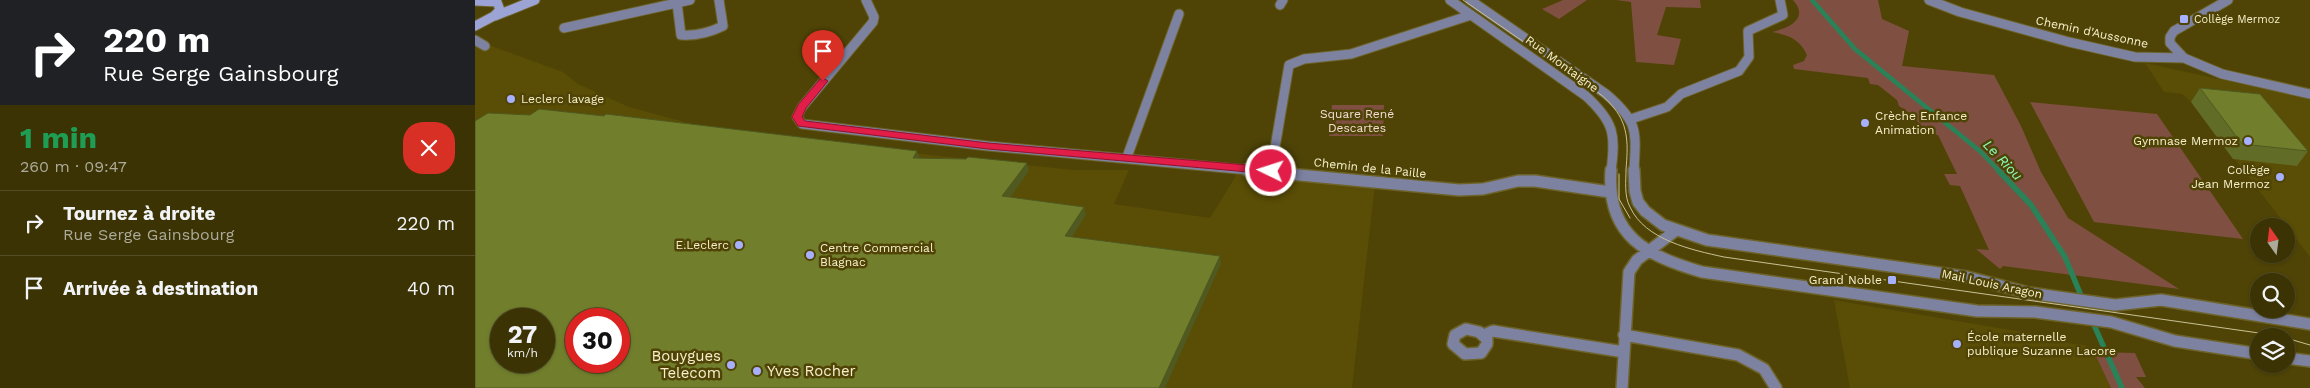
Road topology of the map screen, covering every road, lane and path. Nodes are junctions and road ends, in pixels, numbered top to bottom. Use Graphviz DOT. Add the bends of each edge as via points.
graph roads {
  1 [pos="476,0"];
  2 [pos="536,0"];
  3 [pos="690,0"];
  4 [pos="719,0"];
  5 [pos="866,0"];
  6 [pos="1450,0"];
  7 [pos="1470,0"];
  8 [pos="1780,0"];
  9 [pos="1929,0"];
  10 [pos="2228,0"];
  11 [pos="677,3"];
  12 [pos="499,4"];
  13 [pos="1179,14"];
  14 [pos="1471,15"];
  15 [pos="494,16"];
  16 [pos="475,26"];
  17 [pos="564,28"];
  18 [pos="475,40"];
  19 [pos="485,46"];
  20 [pos="2184,58"];
  21 [pos="2310,94"];
  22 [pos="1631,119"];
  23 [pos="1127,157"];
  24 [pos="1271,171"];
  25 [pos="1611,192"];
  26 [pos="1675,231"];
  27 [pos="1649,251"];
  28 [pos="2310,324"];
  29 [pos="1484,335"];
  30 [pos="1624,335"];
  31 [pos="1624,352"];
  32 [pos="2250,353"];
  33 [pos="2295,359"];
  34 [pos="2310,361"];
  35 [pos="1622,388"];
  36 [pos="1776,388"];
  1 -- 12 [label="street"];
  2 -- 12 [label="street"];
  2 -- 15 [label="street"];
  3 -- 11 [label="street"];
  4 -- 11 [label="street" via="723,26 694,36 681,35"];
  5 -- 23 [label="street, Chemin de la Paille" via="874,16 873,22 802,107 797,117 802,124 988,146"];
  6 -- 14 [label="street, Rue Montaigne"];
  7 -- 22 [label="street, Rue Montaigne" via="1606,94"];
  8 -- 22 [label="street" via="1783,15 1748,31 1751,55 1746,66 1681,94 1667,107"];
  9 -- 20 [label="street, Chemin d'Aussonne" via="1960,12 2069,42 2135,57"];
  10 -- 20 [label="street" via="2174,31 2170,43"];
  11 -- 17 [label="street"];
  12 -- 15 [label="street" via="500,10"];
  13 -- 23 [label="street"];
  14 -- 24 [label="street" via="1351,54 1292,63 1288,68"];
  14 -- 25 [label="street, Rue Montaigne" via="1587,96 1603,112 1614,133"];
  15 -- 16 [label="street"];
  18 -- 19 [label="street"];
  20 -- 21 [label="street, Chemin d'Aussonne" via="2221,74"];
  22 -- 26 [label="street, Rue Montaigne" via="1637,141 1636,194 1650,216"];
  23 -- 24 [label="street, Chemin de la Paille"];
  24 -- 25 [label="street, Chemin de la Paille" via="1459,190 1535,181"];
  25 -- 27 [label="street, Rue Montaigne" via="1611,204 1618,219 1629,235"];
  26 -- 27 [label="street"];
  26 -- 28 [label="street, Mail Louis Aragon" via="1707,240 1967,277 2029,293 2115,305 2161,300"];
  27 -- 30 [label="street" via="1629,272"];
  27 -- 32 [label="street, Mail Louis Aragon" via="1717,275 1977,311 2035,312 2111,322 2175,341"];
  29 -- 31 [label="street" via="1493,331"];
  30 -- 31 [label="street"];
  30 -- 36 [label="street" via="1738,354 1763,369"];
  31 -- 35 [label="street"];
  33 -- 34 [label="street"];
}
